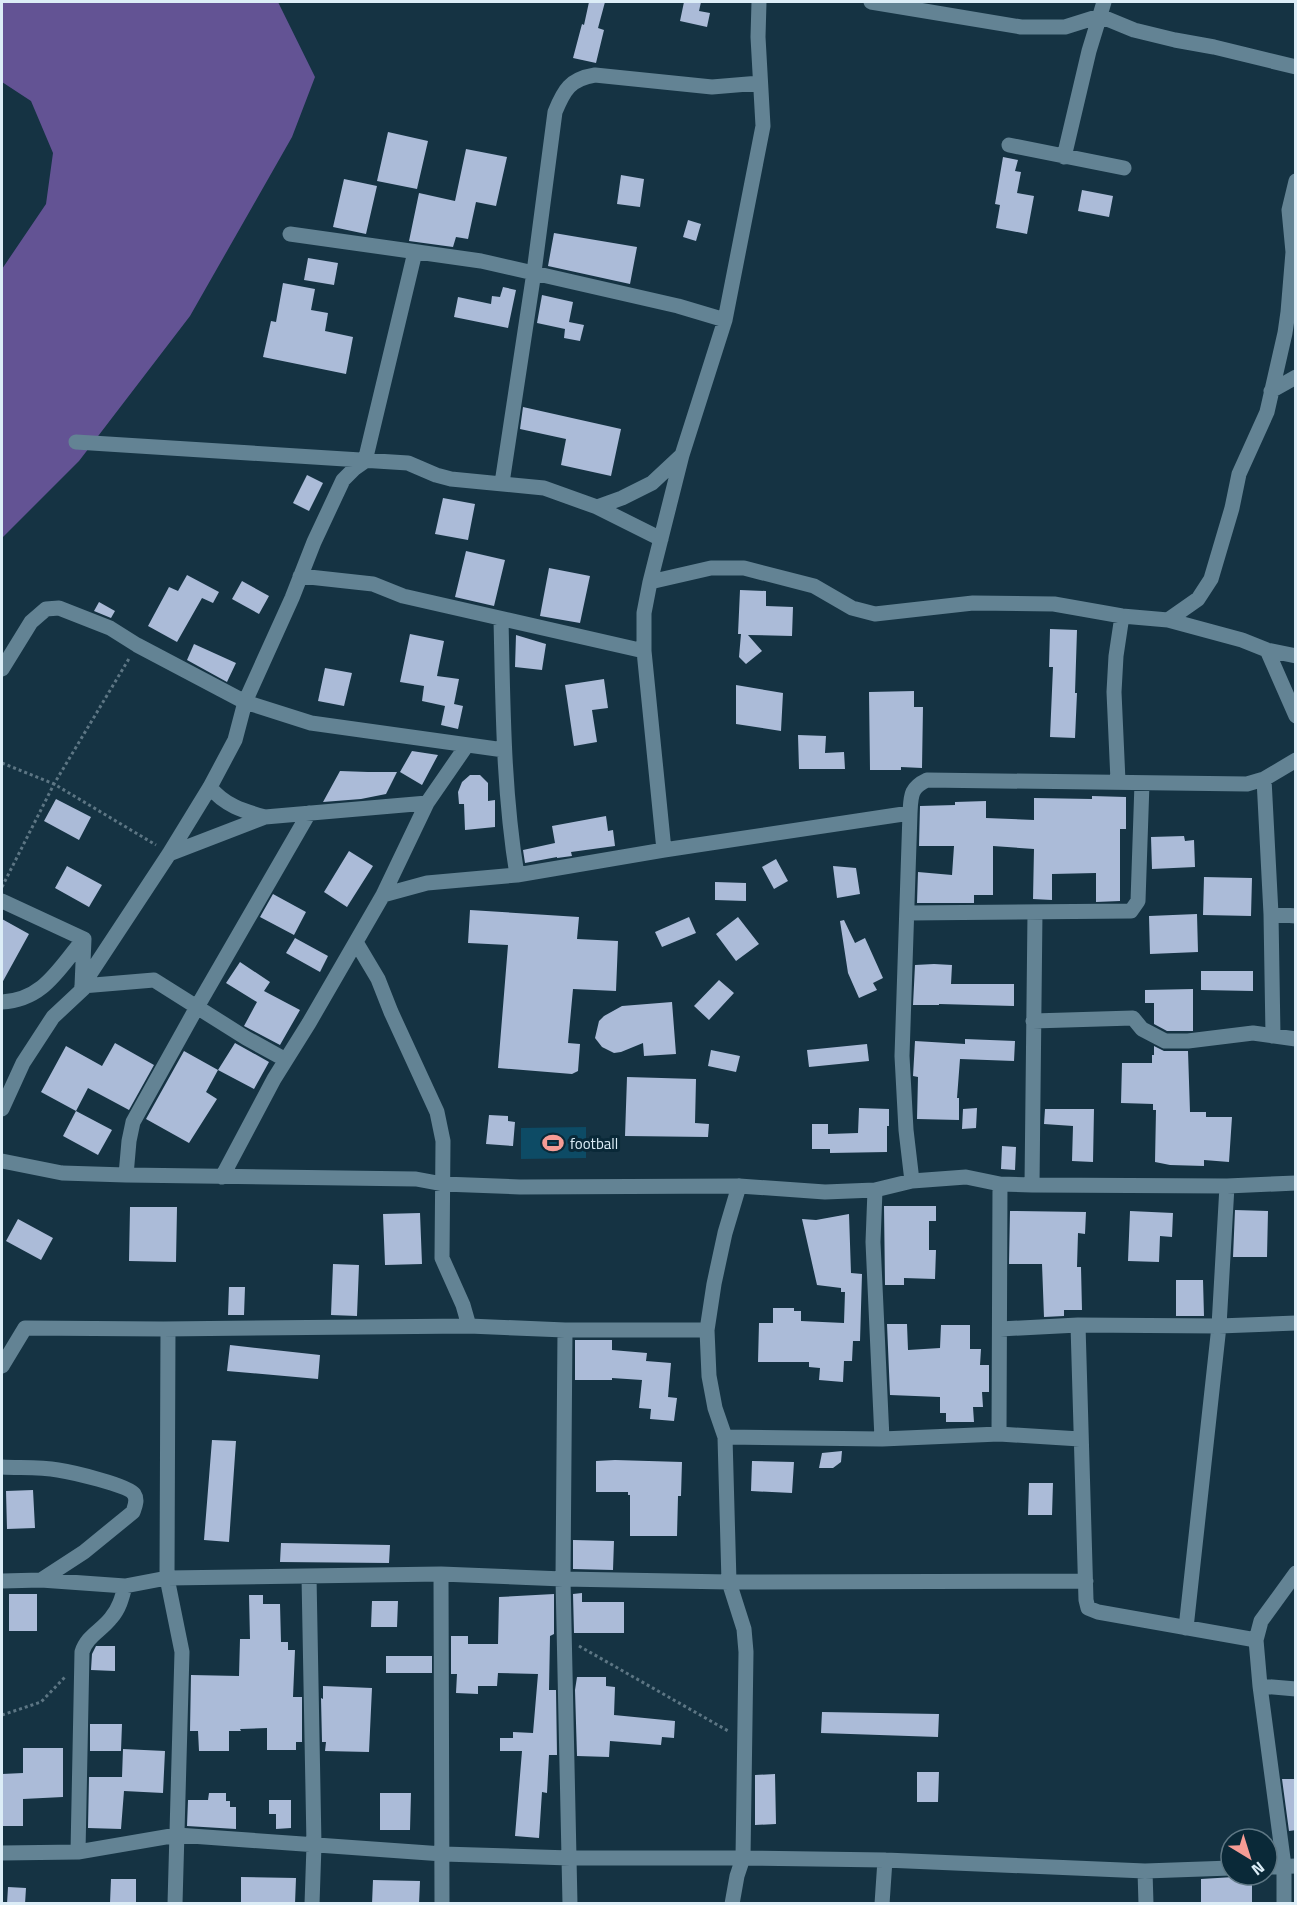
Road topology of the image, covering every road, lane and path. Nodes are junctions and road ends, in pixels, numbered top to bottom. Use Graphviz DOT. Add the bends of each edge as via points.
graph roads {
  1 [pos="759,2"];
  2 [pos="872,2"];
  3 [pos="1102,9"];
  4 [pos="1296,67"];
  5 [pos="760,84"];
  6 [pos="1009,146"];
  7 [pos="1065,157"];
  8 [pos="1124,168"];
  9 [pos="1296,181"];
  10 [pos="1292,211"];
  11 [pos="290,234"];
  12 [pos="415,252"];
  13 [pos="534,272"];
  14 [pos="724,320"];
  15 [pos="1296,377"];
  16 [pos="1271,391"];
  17 [pos="76,442"];
  18 [pos="682,456"];
  19 [pos="365,461"];
  20 [pos="502,483"];
  21 [pos="597,507"];
  22 [pos="661,539"];
  23 [pos="300,576"];
  24 [pos="650,582"];
  25 [pos="1122,616"];
  26 [pos="501,619"];
  27 [pos="1168,620"];
  28 [pos="137,645"];
  29 [pos="1267,650"];
  30 [pos="644,651"];
  31 [pos="1296,656"];
  32 [pos="2,669"];
  33 [pos="245,702"];
  34 [pos="1296,716"];
  35 [pos="467,745"];
  36 [pos="504,750"];
  37 [pos="1296,760"];
  38 [pos="2,763"];
  39 [pos="1264,779"];
  40 [pos="1118,781"];
  41 [pos="1142,783"];
  42 [pos="54,784"];
  43 [pos="210,787"];
  44 [pos="427,803"];
  45 [pos="309,813"];
  46 [pos="910,813"];
  47 [pos="265,817"];
  48 [pos="664,850"];
  49 [pos="169,854"];
  50 [pos="517,875"];
  51 [pos="2,889"];
  52 [pos="383,895"];
  53 [pos="2,901"];
  54 [pos="1035,912"];
  55 [pos="908,913"];
  56 [pos="1270,914"];
  57 [pos="1296,916"];
  58 [pos="84,939"];
  59 [pos="356,942"];
  60 [pos="82,986"];
  61 [pos="2,1002"];
  62 [pos="196,1006"];
  63 [pos="1033,1020"];
  64 [pos="1273,1036"];
  65 [pos="1296,1039"];
  66 [pos="286,1060"];
  67 [pos="2,1109"];
  68 [pos="2,1161"];
  69 [pos="126,1175"];
  70 [pos="222,1177"];
  71 [pos="912,1181"];
  72 [pos="1296,1183"];
  73 [pos="442,1184"];
  74 [pos="1000,1184"];
  75 [pos="1032,1185"];
  76 [pos="740,1186"];
  77 [pos="1227,1186"];
  78 [pos="875,1190"];
  79 [pos="1296,1323"];
  80 [pos="1078,1325"];
  81 [pos="469,1326"];
  82 [pos="1219,1326"];
  83 [pos="168,1329"];
  84 [pos="1000,1329"];
  85 [pos="565,1330"];
  86 [pos="708,1330"];
  87 [pos="2,1366"];
  88 [pos="999,1434"];
  89 [pos="725,1437"];
  90 [pos="882,1439"];
  91 [pos="1080,1439"];
  92 [pos="2,1467"];
  93 [pos="1296,1573"];
  94 [pos="441,1574"];
  95 [pos="309,1576"];
  96 [pos="167,1578"];
  97 [pos="563,1579"];
  98 [pos="41,1580"];
  99 [pos="2,1581"];
  100 [pos="1086,1581"];
  101 [pos="729,1582"];
  102 [pos="125,1586"];
  103 [pos="1186,1629"];
  104 [pos="565,1637"];
  105 [pos="1256,1640"];
  106 [pos="81,1669"];
  107 [pos="1260,1686"];
  108 [pos="1296,1689"];
  109 [pos="2,1715"];
  110 [pos="744,1740"];
  111 [pos="177,1835"];
  112 [pos="314,1845"];
  113 [pos="2,1852"];
  114 [pos="78,1852"];
  115 [pos="443,1854"];
  116 [pos="570,1858"];
  117 [pos="742,1858"];
  118 [pos="885,1860"];
  119 [pos="1290,1866"];
  120 [pos="1219,1868"];
  121 [pos="1145,1871"];
  122 [pos="175,1904"];
  123 [pos="312,1904"];
  124 [pos="442,1904"];
  125 [pos="570,1904"];
  126 [pos="732,1904"];
  127 [pos="882,1904"];
  128 [pos="1146,1904"];
  129 [pos="1284,1904"];
  1 -- 5 [label="street"];
  2 -- 3 [label="street" via="1021,27 1065,27 1082,23"];
  3 -- 4 [label="street" via="1134,30"];
  3 -- 7 [label="street"];
  5 -- 13 [label="street" via="712,87 595,75 574,82 564,92 555,112"];
  5 -- 14 [label="street" via="763,126"];
  6 -- 7 [label="street"];
  7 -- 8 [label="street"];
  9 -- 10 [label="street"];
  10 -- 16 [label="street" via="1288,312"];
  11 -- 12 [label="street"];
  12 -- 13 [label="street"];
  12 -- 19 [label="street"];
  13 -- 14 [label="street"];
  13 -- 20 [label="street"];
  14 -- 18 [label="street"];
  15 -- 16 [label="street"];
  16 -- 27 [label="street" via="1267,412 1239,474 1211,579 1198,599"];
  17 -- 19 [label="street"];
  18 -- 21 [label="street" via="652,483"];
  18 -- 22 [label="street"];
  19 -- 20 [label="street" via="408,463 451,479"];
  19 -- 23 [label="street" via="343,480"];
  20 -- 21 [label="street" via="544,488"];
  21 -- 22 [label="street"];
  22 -- 24 [label="street"];
  23 -- 26 [label="street" via="373,584 403,596"];
  23 -- 33 [label="street"];
  24 -- 25 [label="street" via="711,568 744,568 814,586 852,608 875,614 973,603 1054,604"];
  24 -- 30 [label="street" via="644,613"];
  25 -- 27 [label="street"];
  25 -- 40 [label="street" via="1114,692"];
  26 -- 30 [label="street"];
  26 -- 36 [label="street"];
  27 -- 29 [label="street"];
  28 -- 32 [label="street" via="110,628 59,608 46,609 31,621"];
  28 -- 33 [label="street"];
  28 -- 42 [label="path"];
  29 -- 31 [label="street"];
  29 -- 34 [label="street"];
  30 -- 48 [label="street"];
  33 -- 35 [label="street" via="311,723"];
  33 -- 43 [label="street" via="235,740"];
  35 -- 36 [label="street"];
  35 -- 44 [label="street"];
  36 -- 50 [label="street"];
  37 -- 39 [label="street"];
  38 -- 42 [label="path"];
  39 -- 41 [label="street" via="1247,784"];
  39 -- 56 [label="street"];
  40 -- 41 [label="street"];
  40 -- 46 [label="street" via="927,780 917,785 911,795"];
  41 -- 54 [label="street" via="1138,901 1131,911"];
  42 -- 49 [label="path"];
  42 -- 51 [label="path"];
  43 -- 47 [label="street" via="226,802"];
  43 -- 49 [label="street"];
  44 -- 45 [label="street"];
  44 -- 52 [label="street"];
  45 -- 47 [label="street"];
  45 -- 62 [label="street"];
  46 -- 48 [label="street"];
  46 -- 55 [label="street"];
  47 -- 49 [label="street"];
  48 -- 50 [label="street"];
  49 -- 60 [label="street"];
  50 -- 52 [label="street" via="428,883"];
  52 -- 59 [label="street"];
  53 -- 58 [label="street"];
  54 -- 55 [label="street"];
  54 -- 63 [label="street"];
  55 -- 71 [label="street" via="902,1056"];
  56 -- 57 [label="street"];
  56 -- 64 [label="street"];
  58 -- 60 [label="street"];
  58 -- 61 [label="street" via="37,993"];
  59 -- 66 [label="street"];
  59 -- 73 [label="street" via="378,979 437,1112 443,1141"];
  60 -- 62 [label="street" via="154,980"];
  60 -- 67 [label="street" via="53,1017 23,1063"];
  62 -- 66 [label="street"];
  62 -- 69 [label="street" via="133,1122"];
  63 -- 64 [label="street" via="1133,1018 1142,1029 1165,1041 1253,1033"];
  63 -- 75 [label="street"];
  64 -- 65 [label="street"];
  66 -- 70 [label="street"];
  68 -- 69 [label="street" via="62,1173"];
  69 -- 70 [label="street"];
  70 -- 73 [label="street" via="416,1179"];
  71 -- 74 [label="street" via="966,1177"];
  71 -- 78 [label="street"];
  72 -- 77 [label="street"];
  73 -- 76 [label="street"];
  73 -- 81 [label="street" via="442,1258"];
  74 -- 75 [label="street"];
  74 -- 84 [label="street"];
  75 -- 77 [label="street"];
  76 -- 78 [label="street" via="825,1192"];
  76 -- 86 [label="street" via="723,1243"];
  77 -- 82 [label="street"];
  78 -- 90 [label="street" via="873,1242"];
  79 -- 82 [label="street"];
  80 -- 82 [label="street"];
  80 -- 84 [label="street"];
  80 -- 91 [label="street"];
  81 -- 83 [label="street"];
  81 -- 85 [label="street"];
  82 -- 103 [label="street"];
  83 -- 87 [label="street" via="25,1328"];
  83 -- 96 [label="street"];
  84 -- 88 [label="street"];
  85 -- 86 [label="street"];
  85 -- 97 [label="street"];
  86 -- 89 [label="street" via="709,1376"];
  88 -- 90 [label="street"];
  88 -- 91 [label="street"];
  89 -- 90 [label="street"];
  89 -- 101 [label="street"];
  91 -- 100 [label="street"];
  92 -- 98 [label="street" via="58,1470 119,1485 135,1497 133,1512 84,1552"];
  93 -- 105 [label="street" via="1261,1621"];
  94 -- 95 [label="street"];
  94 -- 97 [label="street"];
  94 -- 115 [label="street"];
  95 -- 96 [label="street"];
  95 -- 112 [label="street"];
  96 -- 102 [label="street"];
  96 -- 111 [label="street" via="182,1652"];
  97 -- 101 [label="street"];
  97 -- 104 [label="street"];
  98 -- 99 [label="street"];
  98 -- 102 [label="street"];
  100 -- 101 [label="street"];
  100 -- 103 [label="street" via="1088,1608"];
  101 -- 110 [label="street" via="744,1629"];
  102 -- 106 [label="street" via="111,1619 85,1643"];
  103 -- 105 [label="street"];
  104 -- 110 [label="path"];
  104 -- 116 [label="street"];
  105 -- 107 [label="street"];
  106 -- 109 [label="path" via="63,1677 41,1701"];
  106 -- 114 [label="street"];
  107 -- 108 [label="street"];
  107 -- 119 [label="street"];
  110 -- 117 [label="street"];
  111 -- 112 [label="street"];
  111 -- 114 [label="street"];
  111 -- 122 [label="street"];
  112 -- 115 [label="street"];
  112 -- 123 [label="street"];
  113 -- 114 [label="street"];
  115 -- 116 [label="street"];
  115 -- 124 [label="street"];
  116 -- 117 [label="street"];
  116 -- 125 [label="street"];
  117 -- 118 [label="street"];
  117 -- 126 [label="street"];
  118 -- 121 [label="street"];
  118 -- 127 [label="street"];
  119 -- 129 [label="street"];
  120 -- 121 [label="street"];
  121 -- 128 [label="street"];
}
